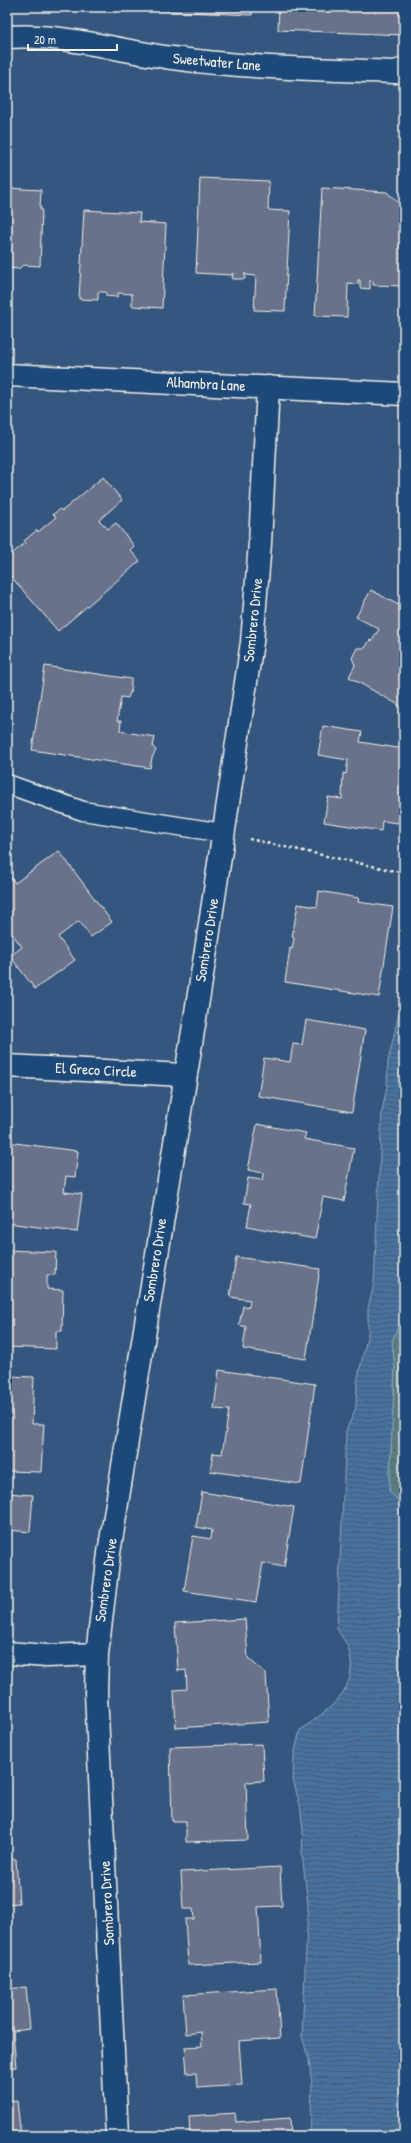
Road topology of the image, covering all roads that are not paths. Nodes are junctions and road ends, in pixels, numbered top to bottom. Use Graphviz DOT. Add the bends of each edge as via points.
graph roads {
  1 [pos="7,37"];
  2 [pos="404,69"];
  3 [pos="7,375"];
  4 [pos="268,387"];
  5 [pos="404,394"];
  6 [pos="7,784"];
  7 [pos="223,833"];
  8 [pos="7,1066"];
  9 [pos="184,1075"];
  10 [pos="7,1653"];
  11 [pos="97,1654"];
  12 [pos="117,2136"];
  1 -- 2 [label="street, Sweetwater Lane" via="43,37 85,42 171,58 237,65 395,72"];
  3 -- 4 [label="street, Alhambra Lane"];
  4 -- 5 [label="street, Alhambra Lane"];
  4 -- 7 [label="street, Sombrero Drive" via="252,642"];
  6 -- 7 [label="lane" via="83,811"];
  7 -- 9 [label="street, Sombrero Drive"];
  8 -- 9 [label="street, El Greco Circle"];
  9 -- 11 [label="street, Sombrero Drive" via="109,1553"];
  10 -- 11 [label="street" via="48,1656"];
  11 -- 12 [label="street, Sombrero Drive" via="96,1693"];
}
